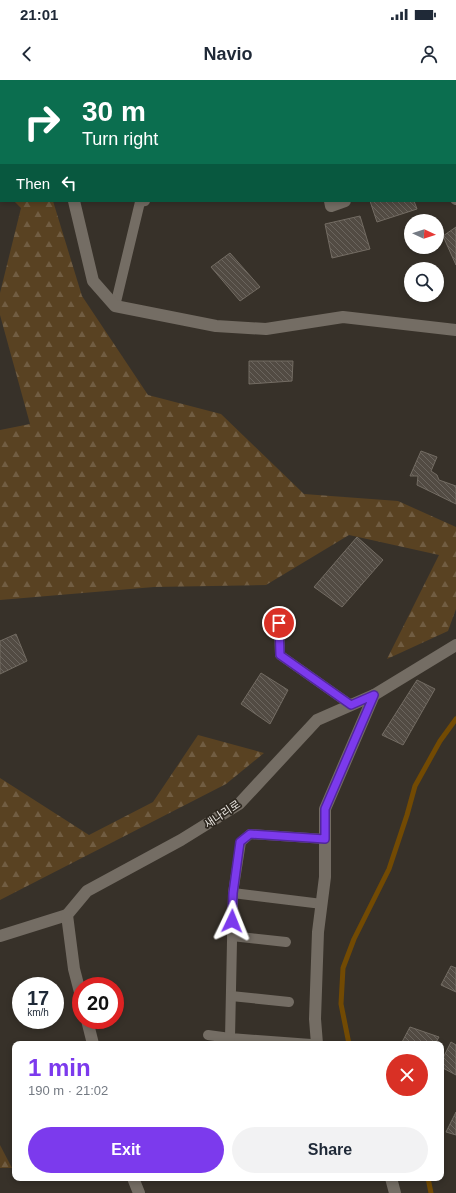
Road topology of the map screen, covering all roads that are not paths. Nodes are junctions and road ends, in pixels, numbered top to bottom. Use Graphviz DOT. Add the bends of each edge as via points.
graph roads {
  1 [pos="74,202"];
  2 [pos="142,202"];
  3 [pos="330,202"];
  4 [pos="342,202"];
  5 [pos="115,306"];
  6 [pos="456,330"];
  7 [pos="279,623"];
  8 [pos="456,645"];
  9 [pos="374,695"];
  10 [pos="351,705"];
  11 [pos="325,839"];
  12 [pos="233,893"];
  13 [pos="322,904"];
  14 [pos="67,914"];
  15 [pos="0,936"];
  16 [pos="232,936"];
  17 [pos="286,942"];
  18 [pos="76,977"];
  19 [pos="231,996"];
  20 [pos="289,1002"];
  21 [pos="89,1029"];
  22 [pos="208,1035"];
  23 [pos="230,1038"];
  24 [pos="92,1041"];
  25 [pos="270,1041"];
  26 [pos="317,1041"];
  27 [pos="134,1181"];
  28 [pos="392,1181"];
  29 [pos="139,1193"];
  30 [pos="395,1193"];
  1 -- 5 [label="street" via="93,281"];
  2 -- 5 [label="lane"];
  3 -- 4 [label="street" via="331,206"];
  5 -- 6 [label="street" via="216,326 266,329 343,317"];
  7 -- 10 [label="lane" via="280,655"];
  8 -- 9 [label="street, 새나리로"];
  9 -- 10 [label="street, 새나리로"];
  9 -- 11 [label="street" via="325,809"];
  10 -- 14 [label="street, 새나리로" via="317,720 239,804 181,840 88,891"];
  11 -- 12 [label="lane" via="250,834 240,842"];
  11 -- 13 [label="street"];
  12 -- 13 [label="lane"];
  12 -- 16 [label="lane"];
  13 -- 26 [label="street" via="318,940 315,1019"];
  14 -- 15 [label="street"];
  14 -- 18 [label="street"];
  16 -- 17 [label="lane"];
  16 -- 19 [label="lane"];
  19 -- 20 [label="lane"];
  19 -- 23 [label="lane"];
  21 -- 24 [label="street"];
  22 -- 23 [label="lane"];
  23 -- 25 [label="lane"];
  27 -- 29 [label="street"];
  28 -- 30 [label="street"];
}
